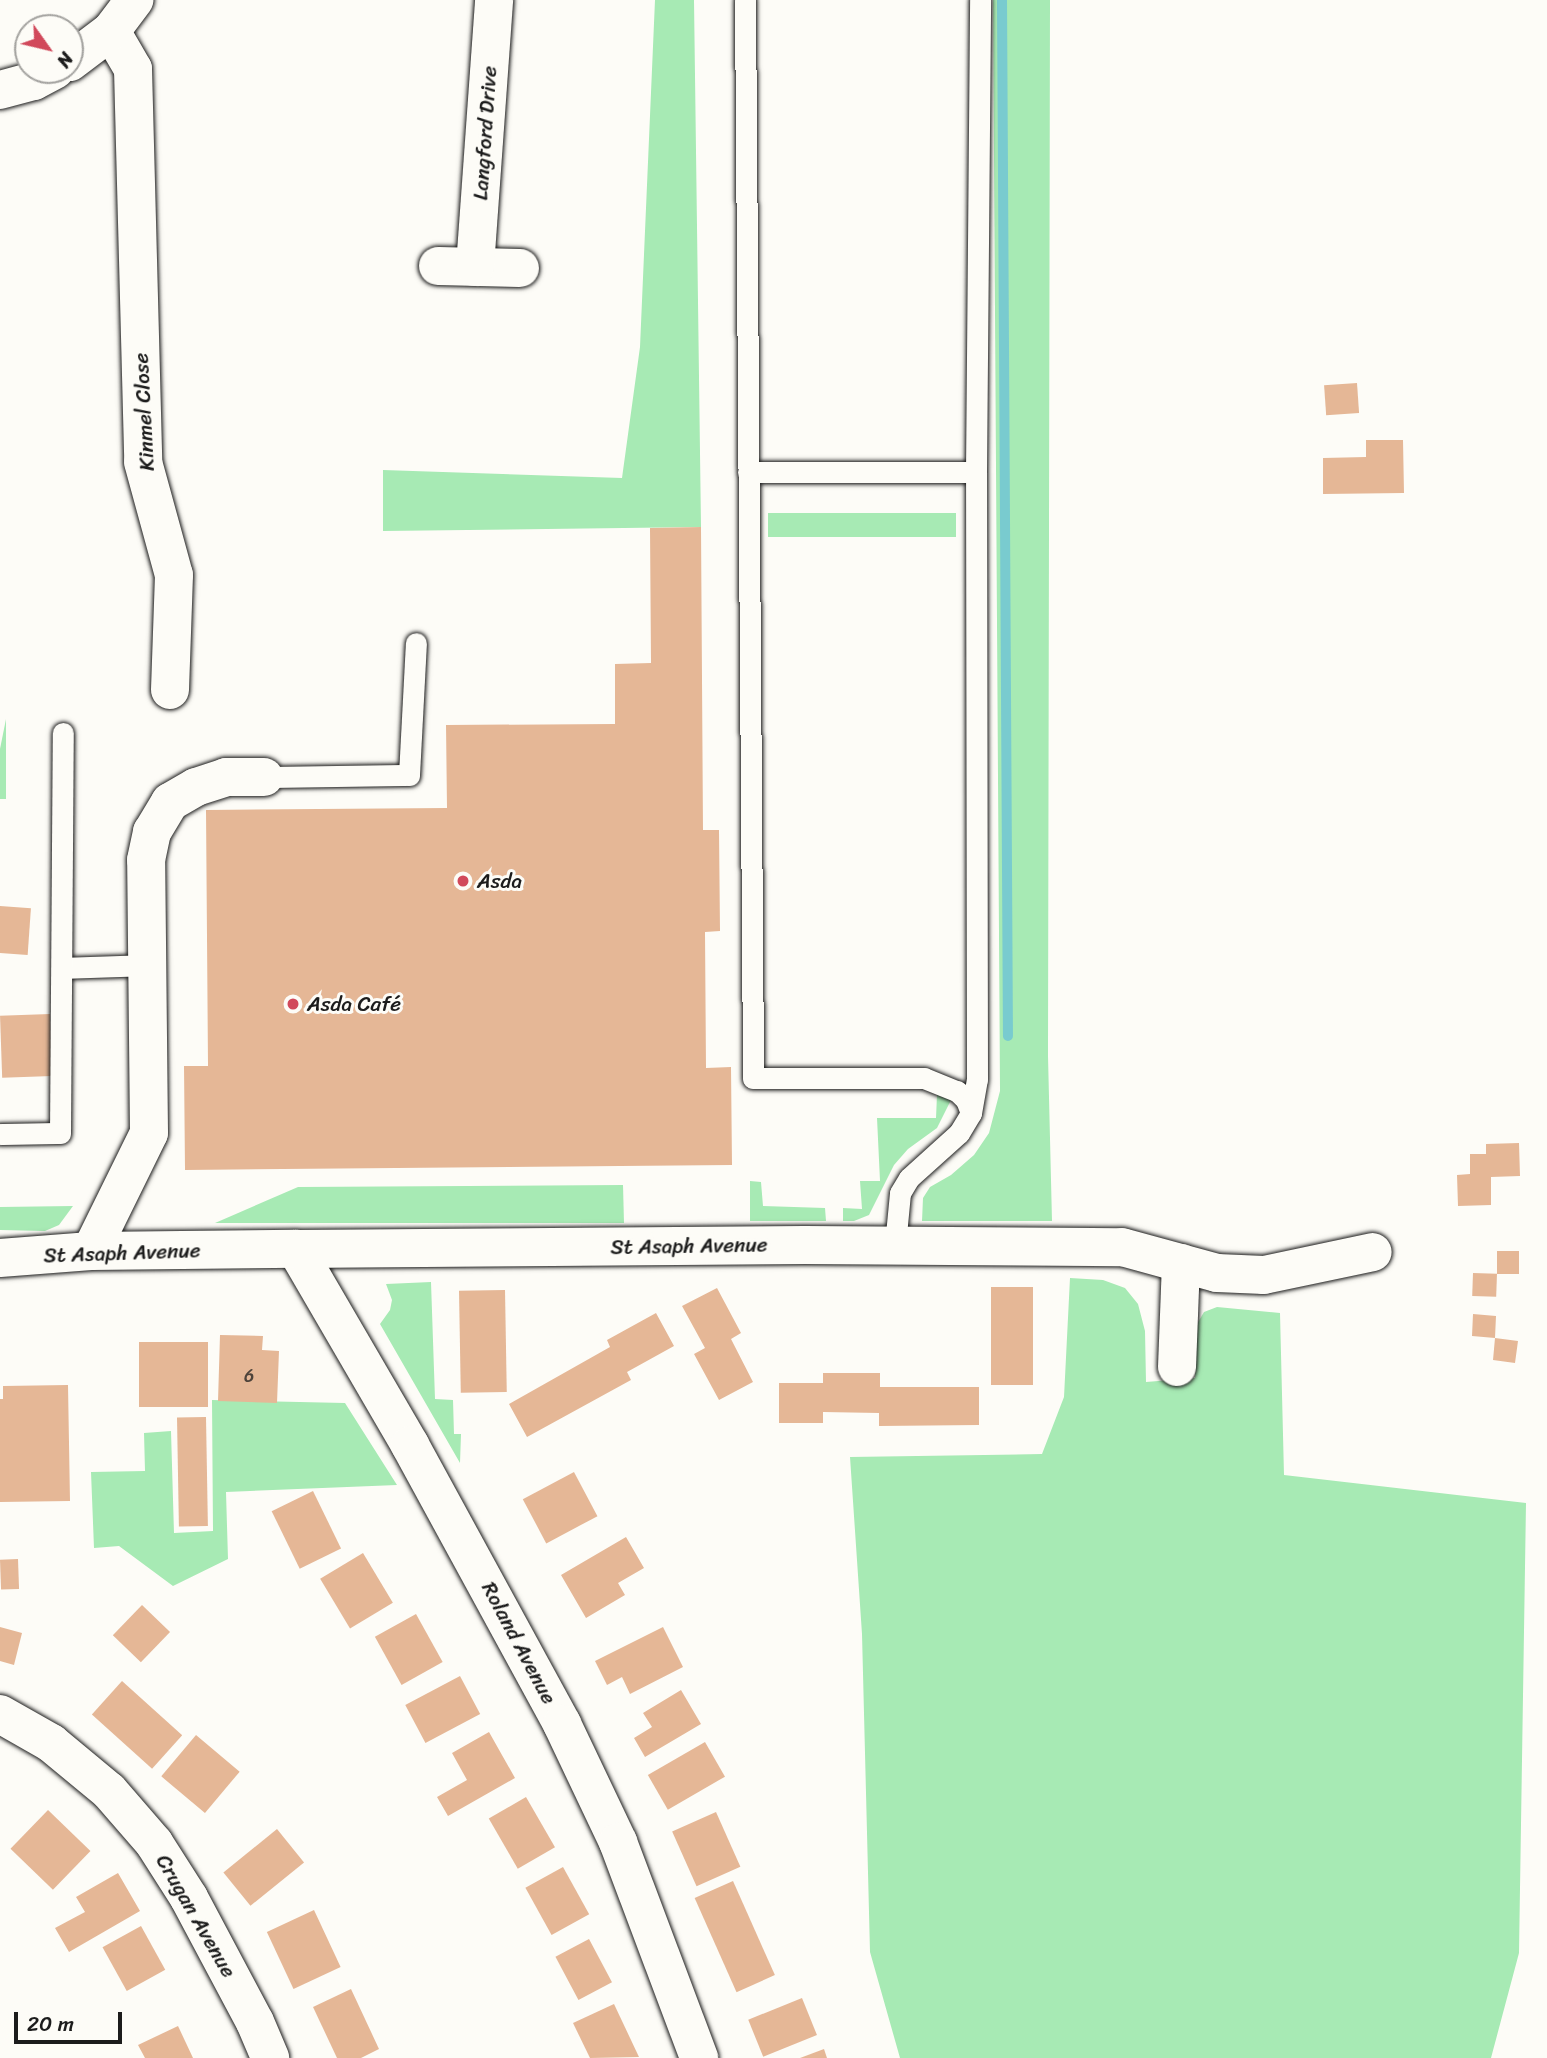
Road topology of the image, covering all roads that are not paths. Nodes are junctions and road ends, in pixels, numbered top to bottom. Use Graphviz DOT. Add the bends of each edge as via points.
graph roads {
  1 [pos="134,0"];
  2 [pos="494,0"];
  3 [pos="745,0"];
  4 [pos="980,0"];
  5 [pos="111,31"];
  6 [pos="84,51"];
  7 [pos="23,84"];
  8 [pos="0,90"];
  9 [pos="520,268"];
  10 [pos="748,472"];
  11 [pos="976,472"];
  12 [pos="416,643"];
  13 [pos="170,690"];
  14 [pos="63,733"];
  15 [pos="264,777"];
  16 [pos="147,965"];
  17 [pos="63,968"];
  18 [pos="971,1113"];
  19 [pos="0,1134"];
  20 [pos="895,1245"];
  21 [pos="296,1249"];
  22 [pos="91,1251"];
  23 [pos="1373,1252"];
  24 [pos="0,1258"];
  25 [pos="1181,1263"];
  26 [pos="1177,1367"];
  27 [pos="0,1714"];
  28 [pos="270,2058"];
  29 [pos="699,2058"];
  1 -- 5 [label="street"];
  2 -- 9 [label="street, Langford Drive" via="457,266"];
  3 -- 10 [label="lane"];
  4 -- 11 [label="lane"];
  5 -- 6 [label="street"];
  5 -- 13 [label="street, Kinmel Close" via="133,69 123,269 143,462 188,634"];
  7 -- 8 [label="street"];
  10 -- 11 [label="lane"];
  10 -- 18 [label="lane" via="753,1078 924,1077 957,1091"];
  11 -- 18 [label="lane" via="977,1079"];
  12 -- 15 [label="lane" via="409,775"];
  14 -- 17 [label="lane"];
  15 -- 16 [label="street" via="226,778 196,787 170,802 152,832 146,860"];
  16 -- 17 [label="lane"];
  16 -- 22 [label="street" via="149,1133"];
  17 -- 19 [label="lane" via="60,1133"];
  18 -- 20 [label="lane" via="959,1133 909,1178 900,1193"];
  20 -- 21 [label="street, St Asaph Avenue"];
  20 -- 25 [label="street, St Asaph Avenue" via="1122,1247"];
  21 -- 22 [label="street, St Asaph Avenue"];
  21 -- 29 [label="street, Roland Avenue" via="410,1445 562,1724 618,1842"];
  22 -- 24 [label="street, St Asaph Avenue"];
  23 -- 25 [label="street, St Asaph Avenue" via="1264,1275 1217,1273"];
  25 -- 26 [label="street"];
  27 -- 28 [label="street, Crugan Avenue" via="51,1743 109,1791 154,1843 189,1898"];
}
